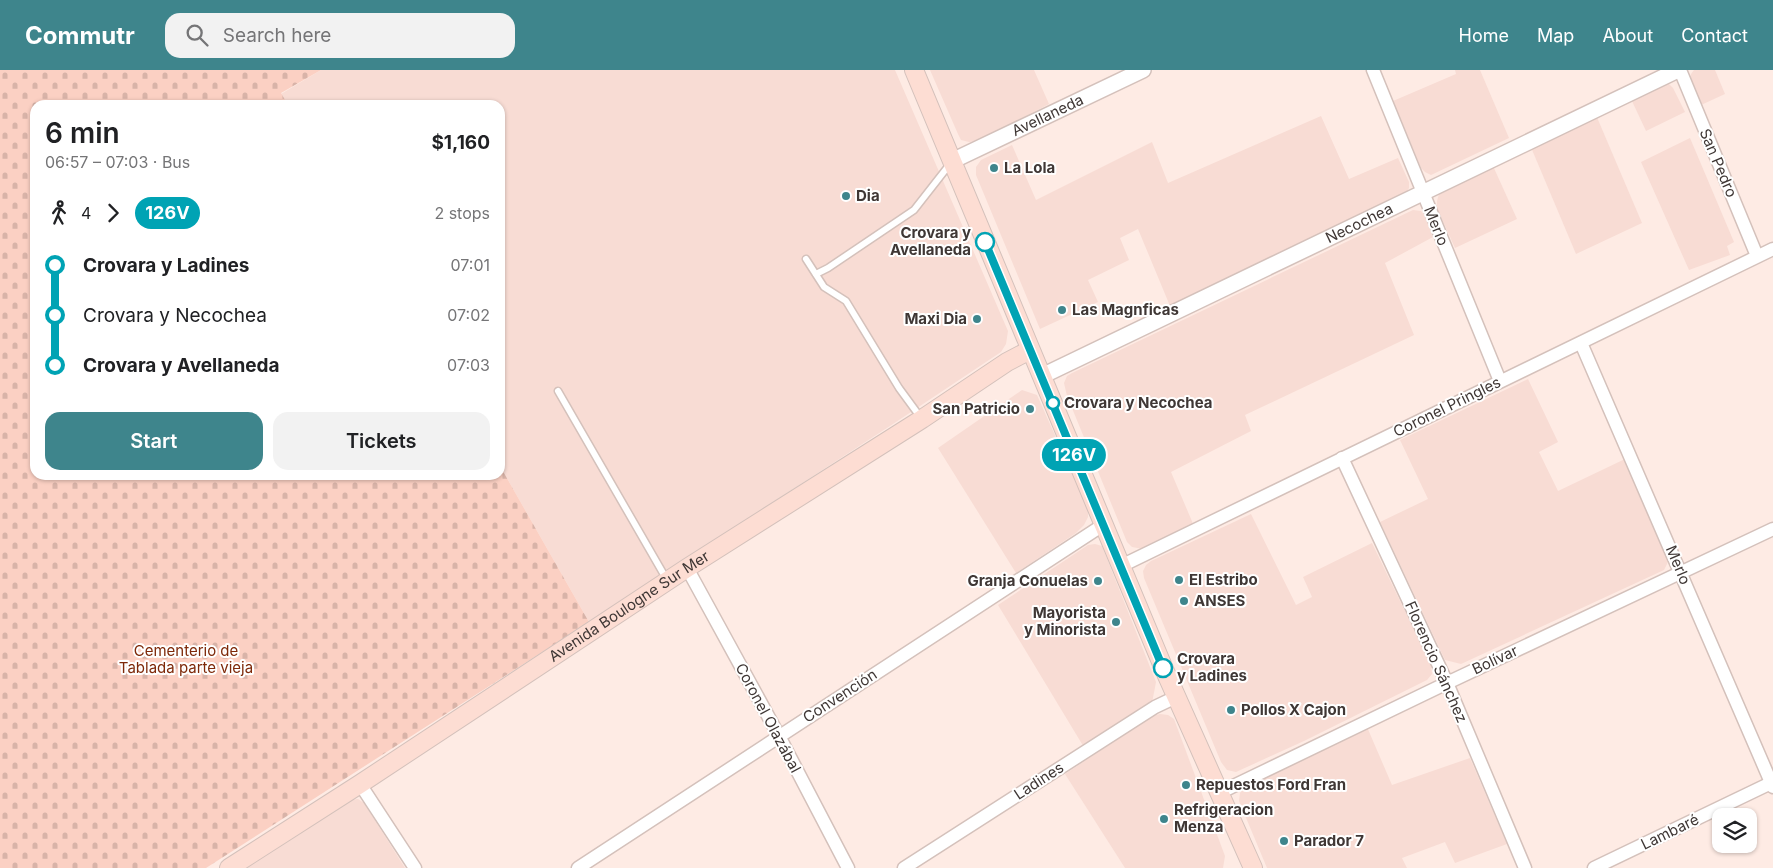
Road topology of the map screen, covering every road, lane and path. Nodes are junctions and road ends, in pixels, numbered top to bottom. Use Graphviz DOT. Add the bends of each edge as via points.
graph roads {
  1 [pos="914,70"];
  2 [pos="1143,70"];
  3 [pos="1374,70"];
  4 [pos="1679,70"];
  5 [pos="952,161"];
  6 [pos="1423,193"];
  7 [pos="1773,249"];
  8 [pos="1757,256"];
  9 [pos="806,259"];
  10 [pos="816,274"];
  11 [pos="1581,343"];
  12 [pos="1030,350"];
  13 [pos="1042,376"];
  14 [pos="1500,381"];
  15 [pos="558,391"];
  16 [pos="922,419"];
  17 [pos="1342,458"];
  18 [pos="1103,525"];
  19 [pos="1773,529"];
  20 [pos="1121,566"];
  21 [pos="687,568"];
  22 [pos="1681,573"];
  23 [pos="667,581"];
  24 [pos="1447,683"];
  25 [pos="1176,697"];
  26 [pos="779,736"];
  27 [pos="360,784"];
  28 [pos="1772,784"];
  29 [pos="1219,793"];
  30 [pos="1251,867"];
  31 [pos="229,868"];
  32 [pos="415,868"];
  33 [pos="578,868"];
  34 [pos="848,868"];
  35 [pos="904,868"];
  36 [pos="1525,868"];
  37 [pos="1594,868"];
  1 -- 5 [label="main road"];
  2 -- 5 [label="street, Avellaneda"];
  3 -- 6 [label="street, Merlo"];
  4 -- 6 [label="street, Necochea"];
  4 -- 8 [label="street, San Pedro"];
  5 -- 10 [label="lane" via="914,210"];
  5 -- 12 [label="main road"];
  6 -- 13 [label="street, Necochea"];
  6 -- 14 [label="street, Merlo"];
  7 -- 8 [label="street, Coronel Pringles"];
  8 -- 11 [label="street, Coronel Pringles"];
  9 -- 10 [label="lane"];
  10 -- 16 [label="lane" via="824,286 846,302"];
  11 -- 14 [label="street, Coronel Pringles"];
  11 -- 22 [label="street, Merlo"];
  12 -- 13 [label="main road"];
  12 -- 16 [label="main road, Avenida Boulogne Sur Mer"];
  13 -- 18 [label="main road"];
  14 -- 17 [label="street, Coronel Pringles"];
  15 -- 23 [label="lane"];
  16 -- 21 [label="main road, Avenida Boulogne Sur Mer"];
  17 -- 20 [label="street, Coronel Pringles"];
  17 -- 24 [label="street, Florencio Sánchez"];
  18 -- 20 [label="main road"];
  18 -- 26 [label="street, Convención"];
  19 -- 22 [label="street, Bolívar"];
  20 -- 25 [label="main road"];
  21 -- 23 [label="main road, Avenida Boulogne Sur Mer"];
  21 -- 26 [label="street, Coronel Olazábal"];
  22 -- 24 [label="street, Bolívar"];
  22 -- 28 [label="street, Merlo"];
  23 -- 27 [label="main road, Avenida Boulogne Sur Mer"];
  24 -- 29 [label="street, Bolívar"];
  24 -- 36 [label="street, Florencio Sánchez"];
  25 -- 29 [label="main road"];
  25 -- 35 [label="street, Ladines" via="1155,707"];
  26 -- 33 [label="street, Convención"];
  26 -- 34 [label="street, Coronel Olazábal"];
  27 -- 31 [label="main road, Avenida Boulogne Sur Mer"];
  27 -- 32 [label="street"];
  28 -- 37 [label="street, Lambaré"];
  29 -- 30 [label="main road"];
}
